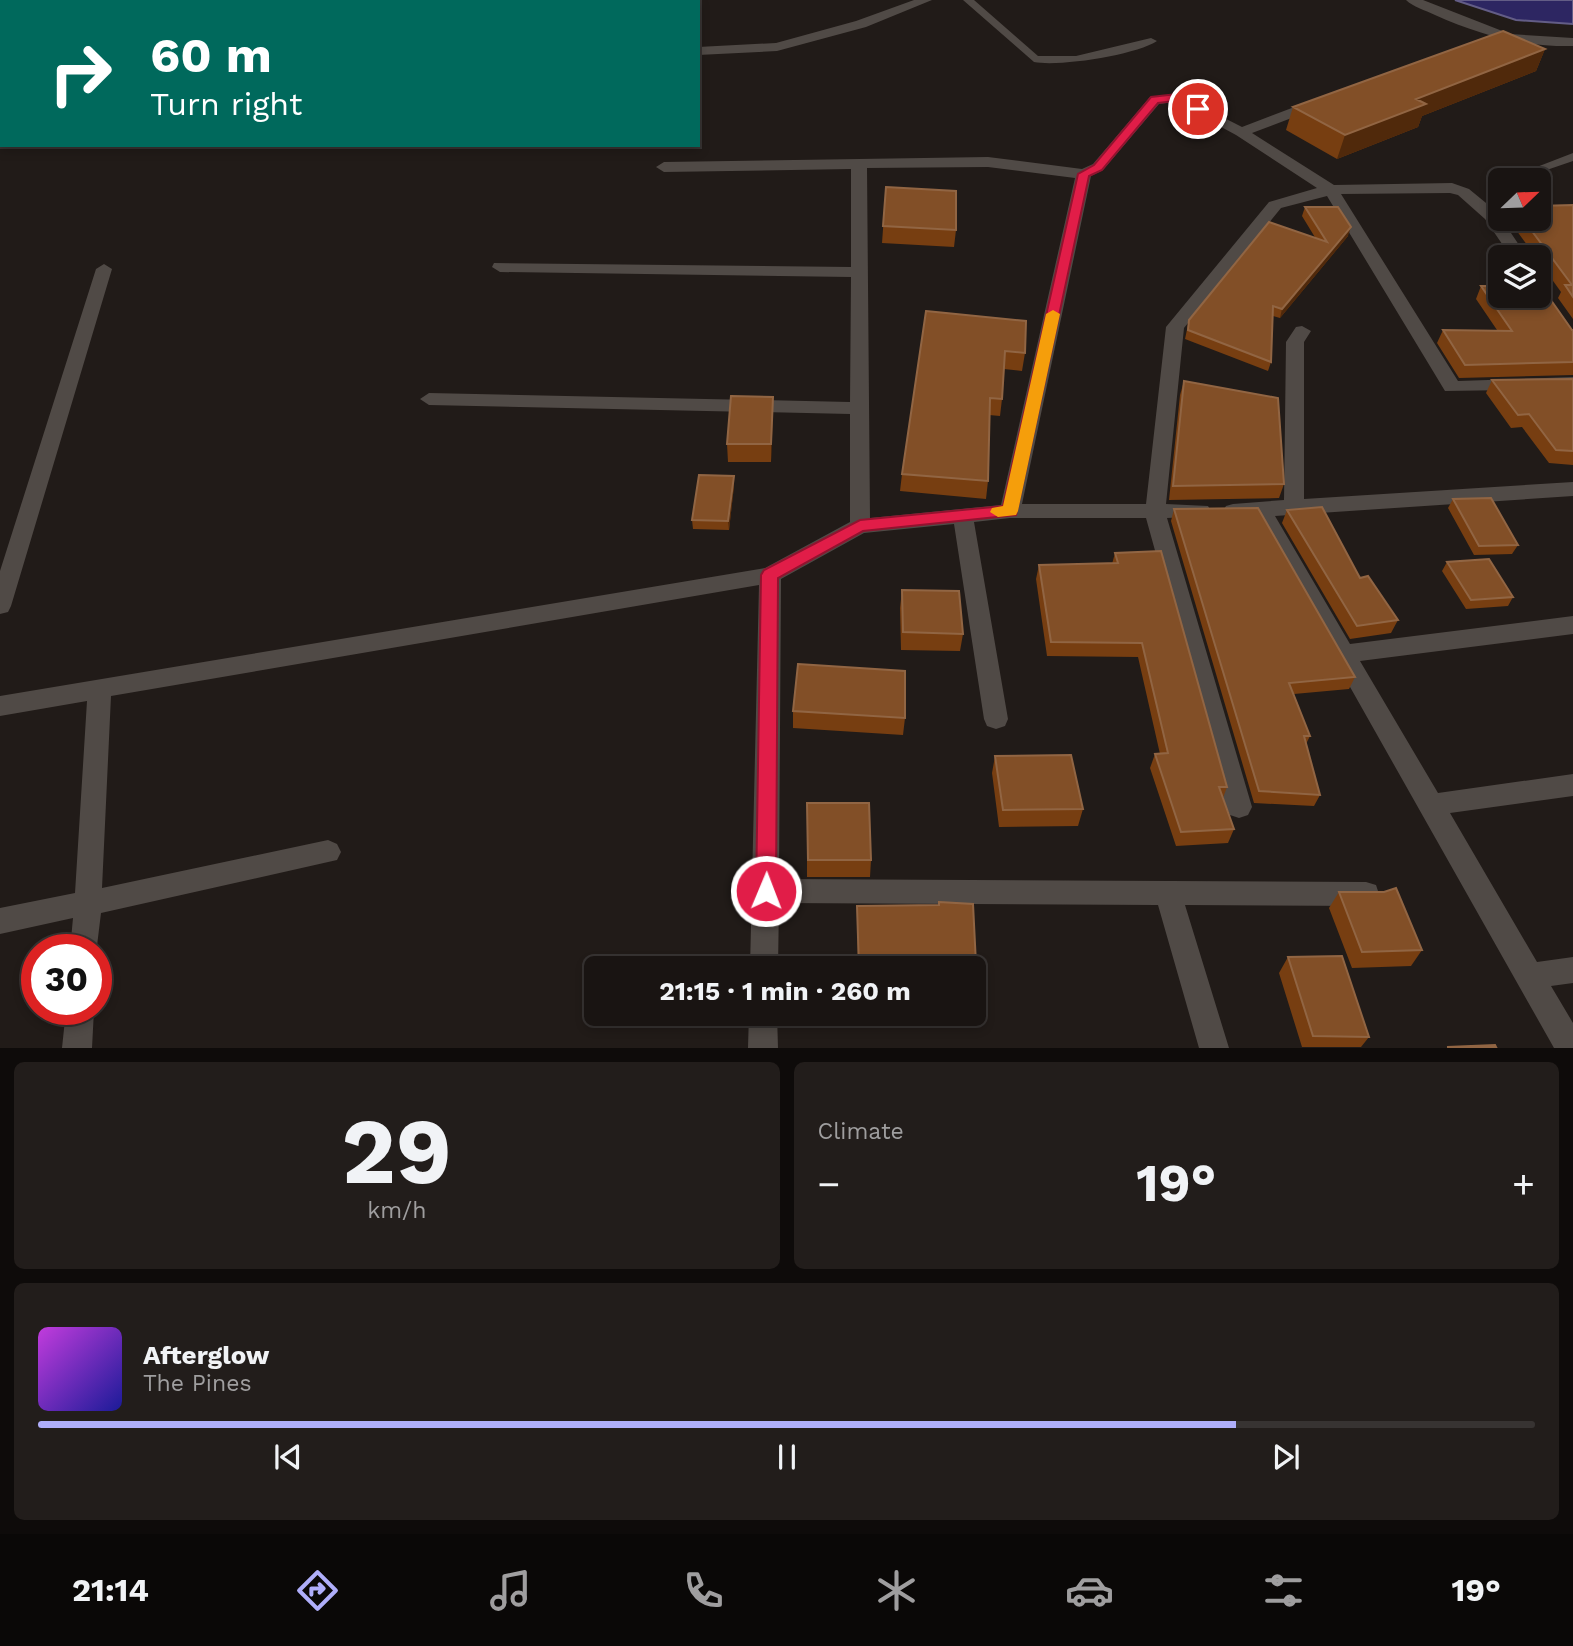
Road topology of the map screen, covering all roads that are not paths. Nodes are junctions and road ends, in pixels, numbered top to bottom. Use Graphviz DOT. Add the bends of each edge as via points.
graph roads {
  1 [pos="926,0"];
  2 [pos="968,0"];
  3 [pos="1412,0"];
  4 [pos="1498,37"];
  5 [pos="1151,41"];
  6 [pos="1573,42"];
  7 [pos="1472,47"];
  8 [pos="700,51"];
  9 [pos="1331,99"];
  10 [pos="1241,132"];
  11 [pos="1573,157"];
  12 [pos="859,165"];
  13 [pos="664,167"];
  14 [pos="1541,168"];
  15 [pos="1084,174"];
  16 [pos="1331,190"];
  17 [pos="1511,245"];
  18 [pos="500,267"];
  19 [pos="104,269"];
  20 [pos="859,272"];
  21 [pos="1301,331"];
  22 [pos="1573,383"];
  23 [pos="429,399"];
  24 [pos="860,408"];
  25 [pos="1573,489"];
  26 [pos="1294,509"];
  27 [pos="1261,510"];
  28 [pos="1010,511"];
  29 [pos="1155,512"];
  30 [pos="963,516"];
  31 [pos="860,526"];
  32 [pos="770,575"];
  33 [pos="0,606"];
  34 [pos="1573,625"];
  35 [pos="1343,654"];
  36 [pos="100,688"];
  37 [pos="0,706"];
  38 [pos="996,719"];
  39 [pos="1573,785"];
  40 [pos="1430,804"];
  41 [pos="1240,807"];
  42 [pos="328,852"];
  43 [pos="766,891"];
  44 [pos="1168,893"];
  45 [pos="1374,894"];
  46 [pos="88,903"];
  47 [pos="0,921"];
  48 [pos="85,934"];
  49 [pos="764,956"];
  50 [pos="1573,970"];
  51 [pos="1529,976"];
  52 [pos="79,1025"];
  53 [pos="764,1026"];
  54 [pos="77,1048"];
  55 [pos="763,1048"];
  56 [pos="1214,1048"];
  57 [pos="1571,1048"];
  1 -- 8 [label="street" via="862,24 777,47"];
  2 -- 5 [label="lane" via="1041,62"];
  3 -- 4 [label="street"];
  4 -- 6 [label="street"];
  4 -- 7 [label="street"];
  9 -- 10 [label="street"];
  10 -- 15 [label="street" via="1177,98 1154,100 1098,167"];
  10 -- 16 [label="street"];
  11 -- 14 [label="lane"];
  12 -- 13 [label="street"];
  12 -- 15 [label="street" via="988,162"];
  12 -- 20 [label="street"];
  15 -- 28 [label="street"];
  16 -- 17 [label="street" via="1452,188 1468,192 1479,199"];
  16 -- 22 [label="street" via="1452,387"];
  16 -- 29 [label="street" via="1275,205 1175,327"];
  18 -- 20 [label="street"];
  19 -- 33 [label="street"];
  20 -- 24 [label="street"];
  21 -- 26 [label="street" via="1295,342"];
  23 -- 24 [label="street"];
  24 -- 31 [label="street"];
  25 -- 26 [label="street"];
  26 -- 27 [label="street"];
  27 -- 29 [label="street"];
  27 -- 35 [label="street"];
  28 -- 29 [label="street"];
  28 -- 30 [label="street"];
  29 -- 41 [label="street"];
  30 -- 31 [label="street"];
  30 -- 38 [label="street"];
  31 -- 32 [label="street"];
  32 -- 36 [label="street"];
  32 -- 43 [label="street"];
  34 -- 35 [label="street"];
  35 -- 40 [label="street"];
  36 -- 37 [label="street"];
  36 -- 46 [label="street"];
  39 -- 40 [label="street"];
  40 -- 51 [label="street"];
  42 -- 46 [label="street"];
  43 -- 44 [label="street"];
  43 -- 49 [label="street"];
  44 -- 45 [label="street"];
  44 -- 56 [label="street"];
  46 -- 47 [label="street"];
  46 -- 48 [label="street"];
  50 -- 51 [label="street"];
  51 -- 57 [label="street"];
  52 -- 54 [label="street"];
  53 -- 55 [label="street"];
}
